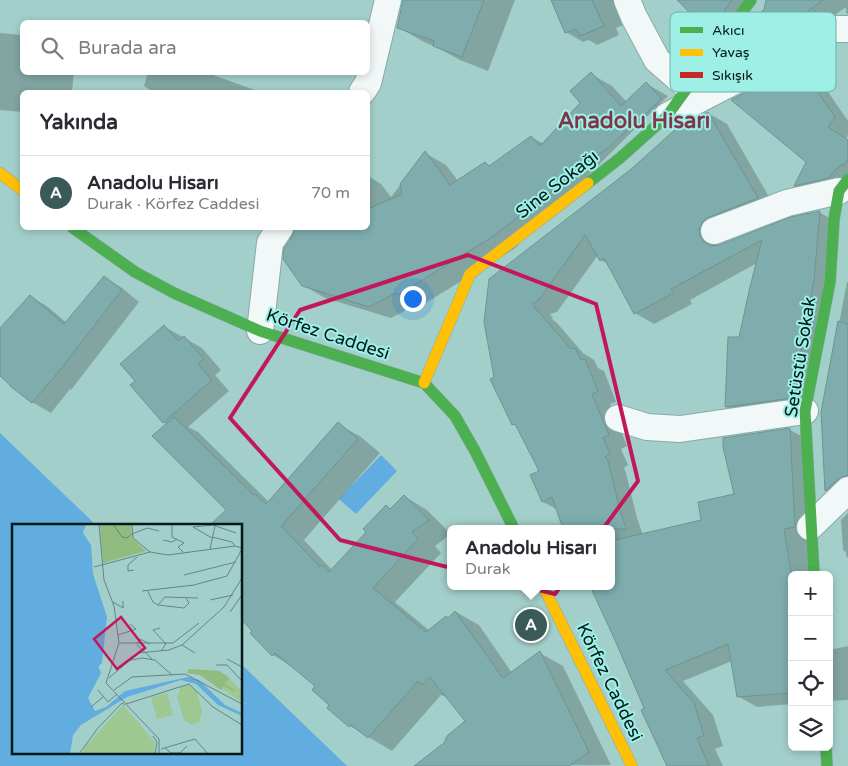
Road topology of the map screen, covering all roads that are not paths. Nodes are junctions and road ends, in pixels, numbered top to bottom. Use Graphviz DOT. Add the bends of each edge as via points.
graph roads {
  1 [pos="388,0"];
  2 [pos="627,0"];
  3 [pos="751,0"];
  4 [pos="742,12"];
  5 [pos="670,71"];
  6 [pos="370,75"];
  7 [pos="370,75"];
  8 [pos="363,90"];
  9 [pos="684,92"];
  10 [pos="714,92"];
  11 [pos="667,116"];
  12 [pos="0,173"];
  13 [pos="844,185"];
  14 [pos="20,188"];
  15 [pos="76,230"];
  16 [pos="279,230"];
  17 [pos="714,231"];
  18 [pos="260,331"];
  19 [pos="424,383"];
  20 [pos="805,411"];
  21 [pos="618,418"];
  22 [pos="848,490"];
  23 [pos="512,525"];
  24 [pos="810,526"];
  25 [pos="814,571"];
  26 [pos="545,590"];
  27 [pos="826,751"];
  28 [pos="632,766"];
  29 [pos="827,766"];
  1 -- 7 [label="street"];
  2 -- 5 [label="street" via="657,60"];
  3 -- 4 [label="street, Sine Sokağı"];
  6 -- 8 [label="street"];
  9 -- 11 [label="street, Sine Sokağı"];
  10 -- 11 [label="street"];
  11 -- 19 [label="street, Sine Sokağı" via="620,158 470,274"];
  12 -- 14 [label="street"];
  13 -- 17 [label="street"];
  13 -- 20 [label="street, Setüstü Sokak" via="834,219 830,282"];
  15 -- 18 [label="street, Körfez Caddesi" via="134,272"];
  16 -- 18 [label="street" via="270,243"];
  18 -- 19 [label="street, Körfez Caddesi"];
  19 -- 23 [label="street, Körfez Caddesi" via="455,416"];
  20 -- 21 [label="street" via="680,429 647,427"];
  20 -- 24 [label="street, Setüstü Sokak"];
  22 -- 24 [label="street"];
  24 -- 25 [label="street, Setüstü Sokak"];
  26 -- 28 [label="street, Körfez Caddesi"];
  27 -- 29 [label="street"];
}
